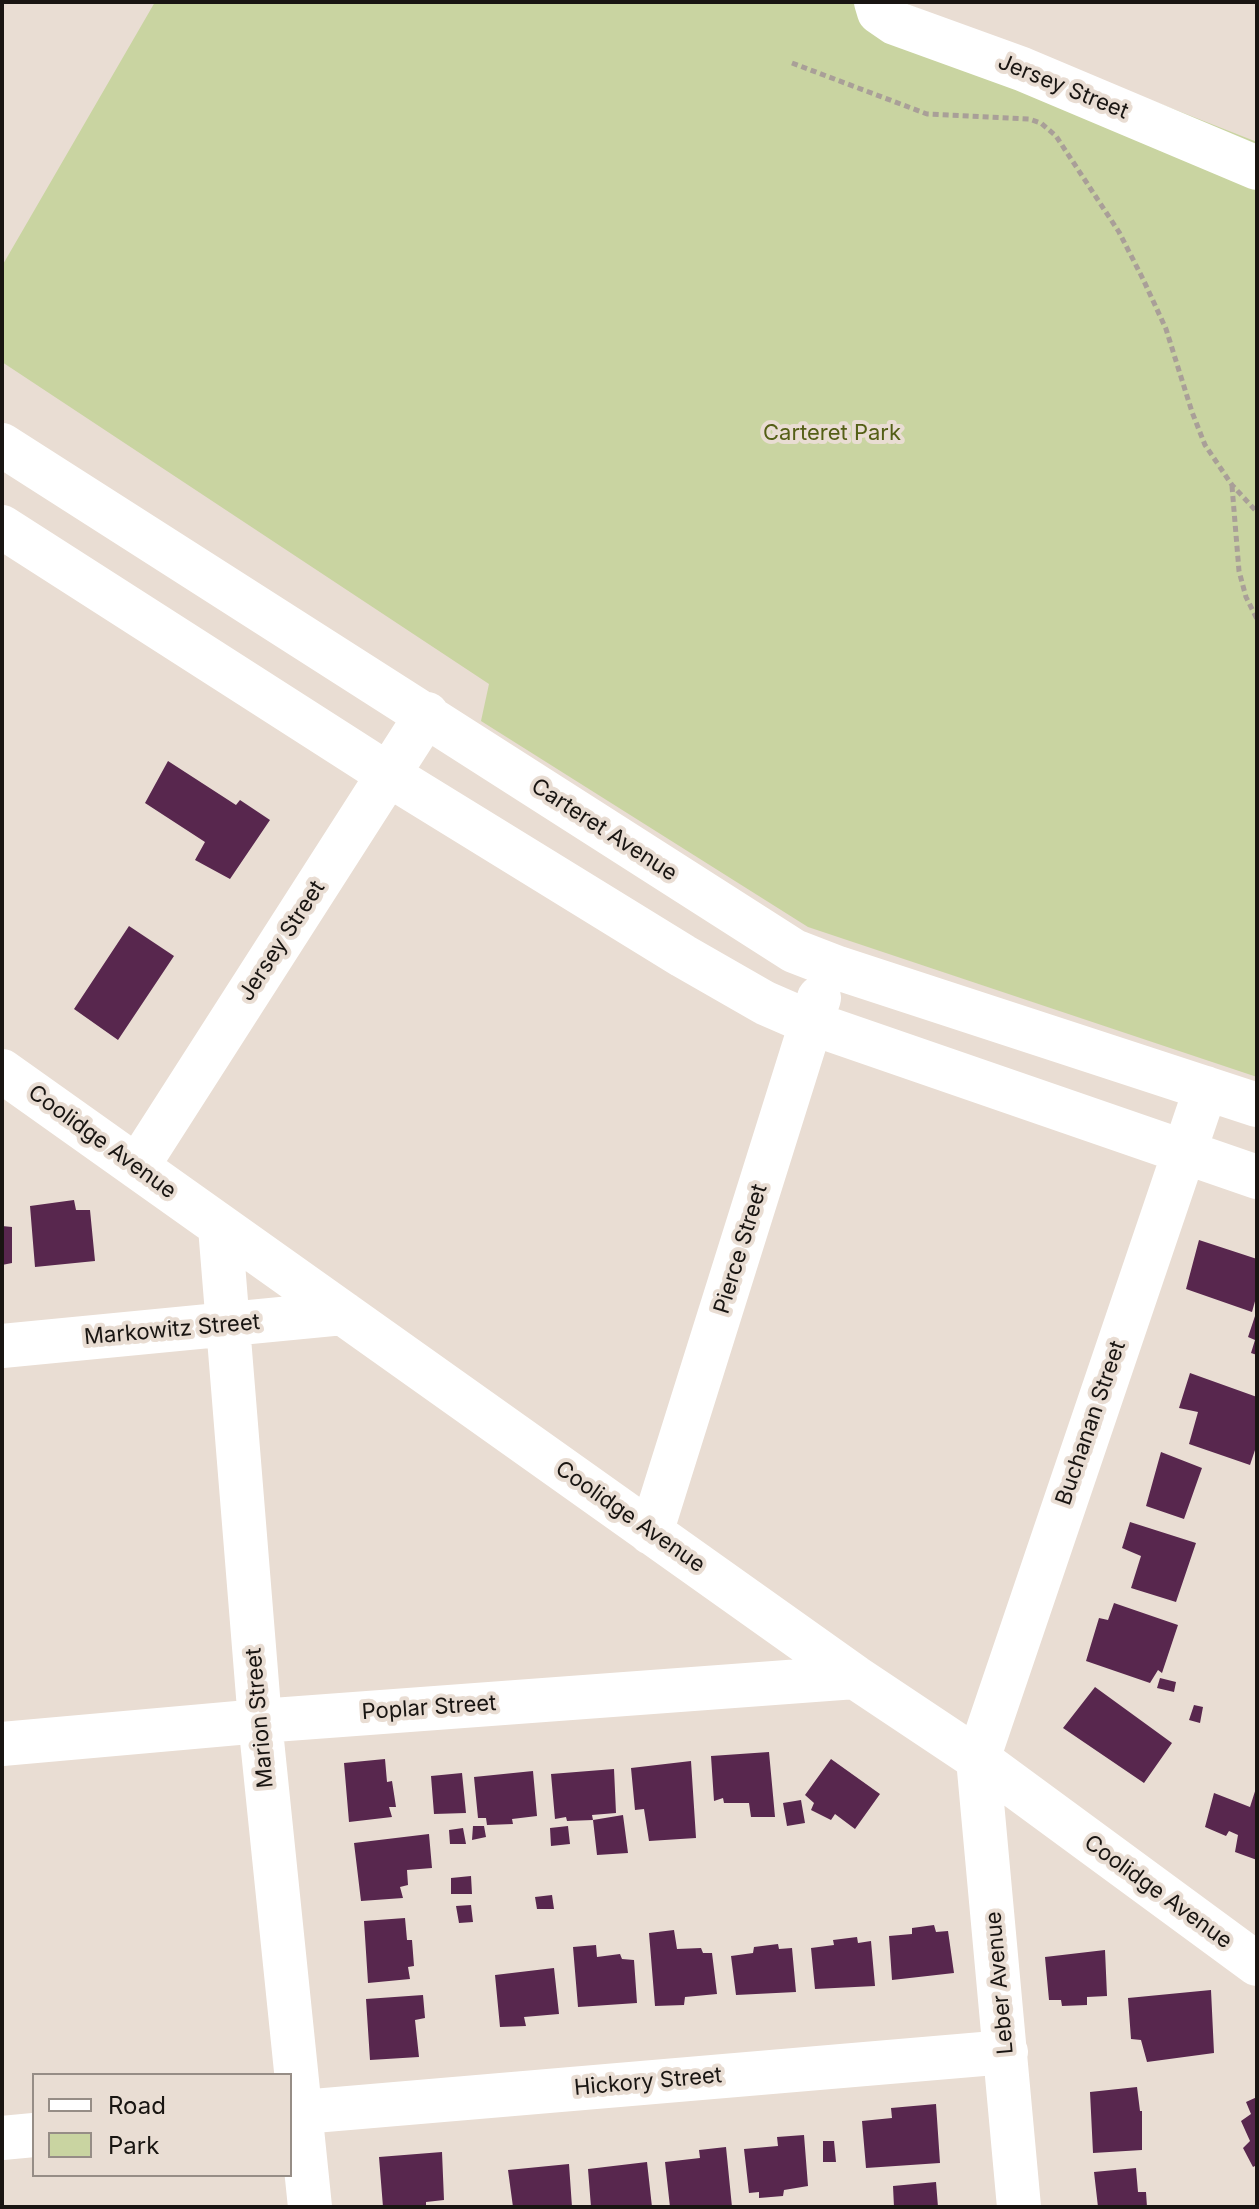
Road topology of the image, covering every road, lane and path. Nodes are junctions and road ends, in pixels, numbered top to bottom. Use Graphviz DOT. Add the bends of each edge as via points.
graph roads {
  1 [pos="876,2"];
  2 [pos="792,63"];
  3 [pos="1257,168"];
  4 [pos="2,445"];
  5 [pos="1232,485"];
  6 [pos="96,503"];
  7 [pos="1257,512"];
  8 [pos="2,527"];
  9 [pos="60,563"];
  10 [pos="1257,619"];
  11 [pos="427,714"];
  12 [pos="389,775"];
  13 [pos="830,965"];
  14 [pos="811,1023"];
  15 [pos="2,1071"];
  16 [pos="1206,1088"];
  17 [pos="1257,1105"];
  18 [pos="1183,1152"];
  19 [pos="137,1167"];
  20 [pos="1257,1177"];
  21 [pos="220,1227"];
  22 [pos="343,1313"];
  23 [pos="227,1325"];
  24 [pos="2,1346"];
  25 [pos="651,1533"];
  26 [pos="855,1677"];
  27 [pos="260,1721"];
  28 [pos="2,1744"];
  29 [pos="978,1759"];
  30 [pos="1257,1964"];
  31 [pos="1006,2052"];
  32 [pos="292,2073"];
  33 [pos="292,2078"];
  34 [pos="295,2112"];
  35 [pos="32,2135"];
  36 [pos="2,2138"];
  37 [pos="310,2207"];
  38 [pos="1019,2207"];
  1 -- 3 [label="street, Jersey Street" via="879,12 895,23 1022,69"];
  2 -- 5 [label="path" via="927,114 1029,119 1056,136 1143,279 1166,329 1205,445"];
  4 -- 6 [label="street, Carteret Avenue"];
  5 -- 7 [label="path"];
  5 -- 10 [label="path" via="1239,571"];
  6 -- 9 [label="street"];
  6 -- 11 [label="street, Carteret Avenue"];
  8 -- 9 [label="street"];
  9 -- 12 [label="street"];
  11 -- 12 [label="street, Jersey Street"];
  11 -- 13 [label="street, Carteret Avenue" via="781,943"];
  12 -- 14 [label="street" via="683,956"];
  12 -- 19 [label="street, Jersey Street"];
  13 -- 14 [label="street, Pierce Street"];
  13 -- 16 [label="street, Carteret Avenue"];
  14 -- 18 [label="street"];
  14 -- 25 [label="street, Pierce Street"];
  15 -- 19 [label="street, Coolidge Avenue"];
  16 -- 17 [label="street, Carteret Avenue"];
  16 -- 18 [label="street, Buchanan Street"];
  18 -- 20 [label="street"];
  18 -- 29 [label="street, Buchanan Street"];
  19 -- 21 [label="street, Coolidge Avenue"];
  21 -- 22 [label="street, Coolidge Avenue"];
  21 -- 23 [label="street, Marion Street"];
  22 -- 23 [label="street, Markowitz Street"];
  22 -- 25 [label="street, Coolidge Avenue"];
  23 -- 24 [label="street, Markowitz Street"];
  23 -- 27 [label="street, Marion Street"];
  25 -- 26 [label="street, Coolidge Avenue"];
  26 -- 27 [label="street, Poplar Street"];
  26 -- 29 [label="street, Coolidge Avenue"];
  27 -- 28 [label="street, Poplar Street"];
  27 -- 32 [label="street, Marion Street"];
  29 -- 30 [label="street, Coolidge Avenue"];
  29 -- 31 [label="street, Leber Avenue"];
  31 -- 34 [label="street, Hickory Street"];
  31 -- 38 [label="street, Leber Avenue"];
  33 -- 34 [label="street, Marion Street"];
  34 -- 37 [label="street, Marion Street"];
  35 -- 36 [label="street"];
}
